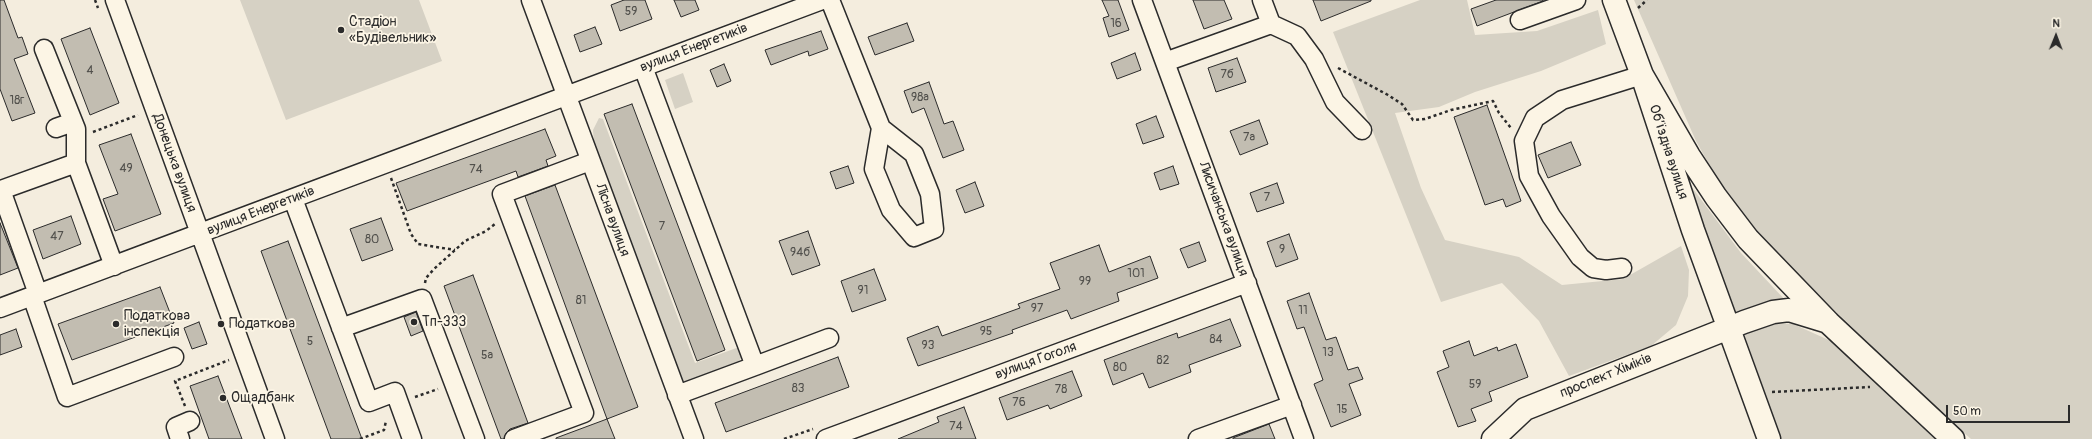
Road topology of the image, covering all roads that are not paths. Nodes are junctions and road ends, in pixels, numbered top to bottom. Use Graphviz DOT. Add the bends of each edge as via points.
graph roads {
  1 [pos="115,0"];
  2 [pos="531,0"];
  3 [pos="822,0"];
  4 [pos="830,0"];
  5 [pos="1142,0"];
  6 [pos="1262,0"];
  7 [pos="1576,0"];
  8 [pos="1614,0"];
  9 [pos="1520,20"];
  10 [pos="1271,24"];
  11 [pos="44,49"];
  12 [pos="1165,62"];
  13 [pos="643,67"];
  14 [pos="1642,75"];
  15 [pos="566,96"];
  16 [pos="56,128"];
  17 [pos="881,128"];
  18 [pos="74,130"];
  19 [pos="1362,130"];
  20 [pos="590,161"];
  21 [pos="76,163"];
  22 [pos="293,199"];
  23 [pos="200,234"];
  24 [pos="114,266"];
  25 [pos="1622,268"];
  26 [pos="1247,282"];
  27 [pos="35,295"];
  28 [pos="0,308"];
  29 [pos="1829,322"];
  30 [pos="341,328"];
  31 [pos="1729,328"];
  32 [pos="829,338"];
  33 [pos="174,357"];
  34 [pos="755,366"];
  35 [pos="677,395"];
  36 [pos="1292,404"];
  37 [pos="190,421"];
  38 [pos="180,439"];
  39 [pos="275,439"];
  40 [pos="412,439"];
  41 [pos="475,439"];
  42 [pos="514,439"];
  43 [pos="694,439"];
  44 [pos="826,439"];
  45 [pos="1198,439"];
  46 [pos="1304,439"];
  47 [pos="1493,439"];
  48 [pos="1769,439"];
  49 [pos="1954,439"];
  1 -- 23 [label="street, Донецька вулиця"];
  2 -- 15 [label="street, Лісна вулиця"];
  3 -- 13 [label="street, вулиця Енергетиків"];
  4 -- 17 [label="street"];
  5 -- 12 [label="street, Лисичанська вулиця"];
  6 -- 10 [label="street"];
  7 -- 9 [label="street"];
  8 -- 14 [label="main road"];
  10 -- 12 [label="street"];
  10 -- 19 [label="street" via="1296,36 1314,59 1335,102"];
  11 -- 18 [label="street"];
  12 -- 26 [label="street, Лисичанська вулиця"];
  13 -- 15 [label="street, вулиця Енергетиків"];
  13 -- 34 [label="street"];
  14 -- 25 [label="street" via="1562,100 1535,118 1524,141 1529,176 1551,216 1580,257 1593,268"];
  14 -- 29 [label="main road" via="1716,197 1748,238"];
  14 -- 31 [label="main road, Об’їздна вулиця"];
  15 -- 20 [label="street, Лісна вулиця"];
  15 -- 22 [label="street, вулиця Енергетиків"];
  16 -- 18 [label="street"];
  17 -- 17 [label="street" via="914,154 930,194 934,229 914,237 891,210 874,169"];
  18 -- 21 [label="street"];
  20 -- 35 [label="street, Лісна вулиця"];
  20 -- 42 [label="street" via="502,194 584,413"];
  21 -- 24 [label="street"];
  21 -- 27 [label="street" via="2,190"];
  22 -- 23 [label="street, вулиця Енергетиків"];
  22 -- 30 [label="street"];
  23 -- 24 [label="street, вулиця Енергетиків"];
  23 -- 39 [label="street, Донецька вулиця"];
  24 -- 27 [label="street, вулиця Енергетиків"];
  26 -- 36 [label="street, Лисичанська вулиця"];
  26 -- 44 [label="street, вулиця Гоголя"];
  27 -- 28 [label="street, вулиця Енергетиків"];
  27 -- 33 [label="street" via="67,397"];
  29 -- 31 [label="main road, проспект Хіміків" via="1789,310 1773,312"];
  29 -- 49 [label="main road"];
  30 -- 40 [label="street" via="369,402 397,398"];
  30 -- 41 [label="street" via="422,299"];
  31 -- 47 [label="main road, проспект Хіміків" via="1525,409"];
  31 -- 48 [label="main road, Об’їздна вулиця"];
  32 -- 34 [label="street"];
  34 -- 35 [label="street"];
  35 -- 43 [label="street, Лісна вулиця"];
  36 -- 45 [label="street"];
  36 -- 46 [label="street, Лисичанська вулиця"];
  37 -- 38 [label="street" via="176,427"];
}
